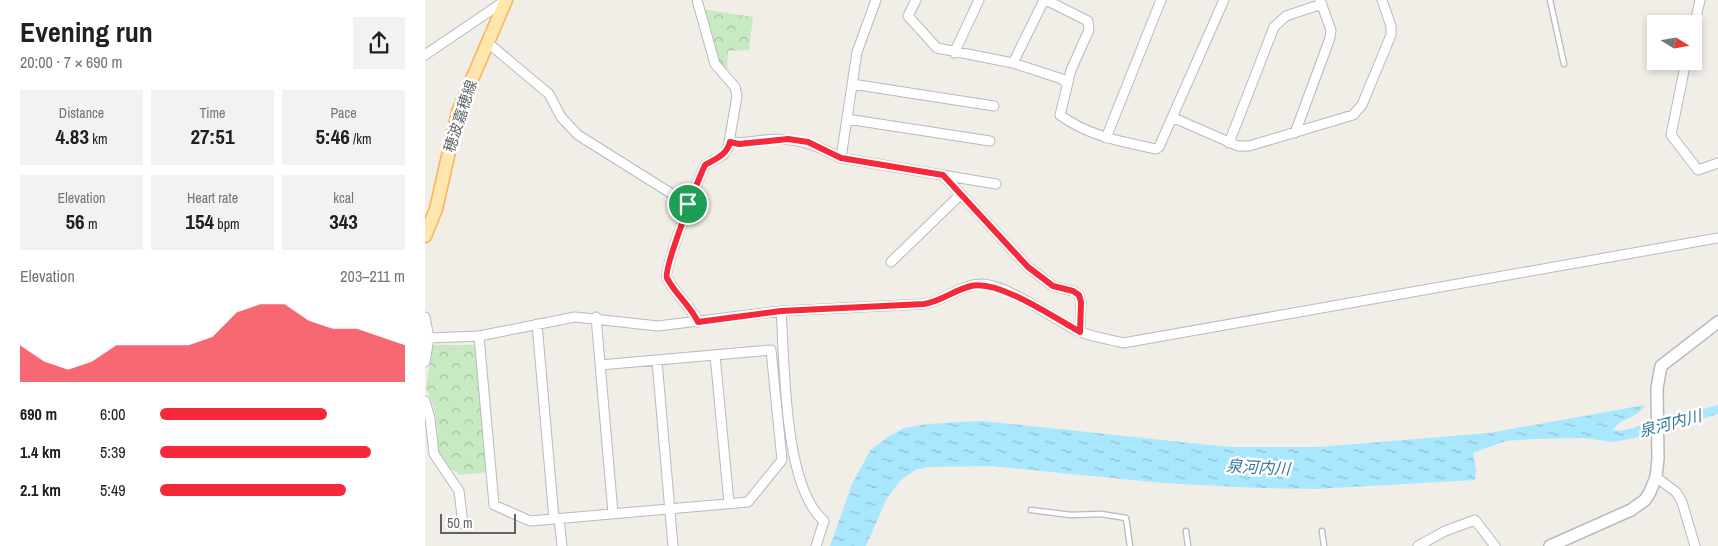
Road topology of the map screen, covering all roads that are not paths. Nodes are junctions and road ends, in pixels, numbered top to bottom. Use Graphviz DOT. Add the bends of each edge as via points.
graph roads {
  1 [pos="697,0"];
  2 [pos="876,0"];
  3 [pos="916,0"];
  4 [pos="979,0"];
  5 [pos="1045,0"];
  6 [pos="1161,0"];
  7 [pos="1224,0"];
  8 [pos="1383,0"];
  9 [pos="1550,0"];
  10 [pos="1699,0"];
  11 [pos="500,2"];
  12 [pos="1321,2"];
  13 [pos="1696,15"];
  14 [pos="487,42"];
  15 [pos="954,53"];
  16 [pos="425,55"];
  17 [pos="1013,63"];
  18 [pos="1564,64"];
  19 [pos="1685,70"];
  20 [pos="852,84"];
  21 [pos="1067,84"];
  22 [pos="995,106"];
  23 [pos="1174,118"];
  24 [pos="847,119"];
  25 [pos="1295,132"];
  26 [pos="1106,138"];
  27 [pos="730,142"];
  28 [pos="990,142"];
  29 [pos="1229,143"];
  30 [pos="841,158"];
  31 [pos="1718,163"];
  32 [pos="943,175"];
  33 [pos="996,184"];
  34 [pos="960,196"];
  35 [pos="688,204"];
  36 [pos="425,236"];
  37 [pos="1718,238"];
  38 [pos="891,262"];
  39 [pos="781,311"];
  40 [pos="425,317"];
  41 [pos="596,317"];
  42 [pos="698,322"];
  43 [pos="1718,322"];
  44 [pos="537,324"];
  45 [pos="1080,332"];
  46 [pos="479,336"];
  47 [pos="427,338"];
  48 [pos="715,355"];
  49 [pos="657,361"];
  50 [pos="425,362"];
  51 [pos="600,365"];
  52 [pos="425,401"];
  53 [pos="1655,478"];
  54 [pos="729,503"];
  55 [pos="670,508"];
  56 [pos="1031,510"];
  57 [pos="613,513"];
  58 [pos="557,519"];
  59 [pos="463,524"];
  60 [pos="1322,531"];
  61 [pos="1186,532"];
  62 [pos="562,546"];
  63 [pos="673,546"];
  64 [pos="816,546"];
  65 [pos="1130,546"];
  66 [pos="1188,546"];
  67 [pos="1323,546"];
  68 [pos="1419,546"];
  69 [pos="1495,546"];
  70 [pos="1550,546"];
  71 [pos="1695,546"];
  1 -- 27 [label="street" via="715,64 735,86 737,96"];
  2 -- 20 [label="street" via="857,52"];
  3 -- 15 [label="street" via="908,16 911,21 931,44"];
  4 -- 15 [label="street"];
  5 -- 17 [label="street"];
  5 -- 21 [label="street" via="1089,21 1089,30"];
  6 -- 26 [label="street"];
  7 -- 23 [label="street"];
  8 -- 25 [label="street" via="1391,35 1359,111"];
  9 -- 18 [label="lane"];
  10 -- 13 [label="street"];
  11 -- 14 [label="main road, 穂波嘉穂線"];
  11 -- 16 [label="street"];
  12 -- 25 [label="street" via="1331,30 1330,38"];
  12 -- 29 [label="street" via="1286,16 1274,27"];
  14 -- 35 [label="street" via="549,94 561,117 578,136"];
  14 -- 36 [label="main road, 穂波嘉穂線" via="458,112 435,209"];
  15 -- 17 [label="street"];
  17 -- 21 [label="street" via="1062,79"];
  19 -- 31 [label="street" via="1671,135 1698,170"];
  20 -- 22 [label="street"];
  20 -- 24 [label="street"];
  21 -- 26 [label="street" via="1060,115"];
  23 -- 26 [label="street" via="1156,149"];
  23 -- 29 [label="street"];
  24 -- 28 [label="street"];
  24 -- 30 [label="street"];
  25 -- 29 [label="street" via="1249,146"];
  27 -- 30 [label="street" via="788,139 808,142"];
  27 -- 35 [label="street" via="723,155 705,165"];
  30 -- 32 [label="street"];
  32 -- 33 [label="street"];
  32 -- 34 [label="street"];
  34 -- 38 [label="street"];
  34 -- 45 [label="street" via="1028,267 1053,286 1079,295"];
  35 -- 42 [label="street" via="666,276"];
  37 -- 45 [label="street" via="1123,343"];
  39 -- 42 [label="street"];
  39 -- 45 [label="street" via="924,304 982,284 1002,290"];
  39 -- 64 [label="street" via="792,454 806,499 824,521"];
  40 -- 47 [label="street"];
  41 -- 42 [label="street" via="657,326"];
  41 -- 44 [label="street"];
  41 -- 51 [label="street"];
  43 -- 53 [label="street" via="1661,366"];
  44 -- 46 [label="street"];
  44 -- 58 [label="street"];
  46 -- 47 [label="street"];
  46 -- 58 [label="street" via="494,505 530,521"];
  47 -- 50 [label="street"];
  48 -- 49 [label="street"];
  48 -- 54 [label="street"];
  48 -- 54 [label="street" via="771,350 782,460 748,502"];
  49 -- 51 [label="street"];
  49 -- 55 [label="street"];
  51 -- 57 [label="street"];
  52 -- 59 [label="street" via="434,454 459,491"];
  53 -- 70 [label="street" via="1650,492 1638,505"];
  53 -- 71 [label="street" via="1676,492 1682,502"];
  54 -- 55 [label="street"];
  55 -- 57 [label="street"];
  55 -- 63 [label="street"];
  56 -- 65 [label="lane" via="1125,518"];
  57 -- 58 [label="street"];
  58 -- 62 [label="street"];
  60 -- 67 [label="lane"];
  61 -- 66 [label="lane"];
  68 -- 69 [label="street" via="1445,531 1475,520"];
}
